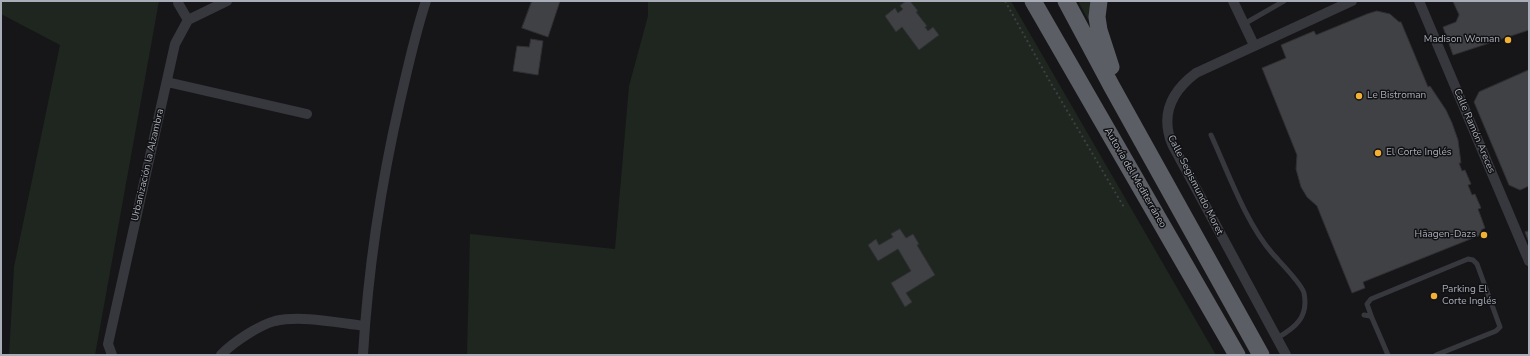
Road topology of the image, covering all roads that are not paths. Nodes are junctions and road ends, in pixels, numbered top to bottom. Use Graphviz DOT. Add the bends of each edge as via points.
graph roads {
  1 [pos="178,1"];
  2 [pos="227,1"];
  3 [pos="426,1"];
  4 [pos="1033,1"];
  5 [pos="1066,1"];
  6 [pos="1099,1"];
  7 [pos="1232,1"];
  8 [pos="1284,1"];
  9 [pos="1352,1"];
  10 [pos="1419,1"];
  11 [pos="188,20"];
  12 [pos="1244,24"];
  13 [pos="1254,45"];
  14 [pos="167,82"];
  15 [pos="1112,87"];
  16 [pos="307,114"];
  17 [pos="1211,134"];
  18 [pos="1529,261"];
  19 [pos="1364,314"];
  20 [pos="1372,318"];
  21 [pos="365,326"];
  22 [pos="1277,338"];
  23 [pos="112,355"];
  24 [pos="221,355"];
  25 [pos="363,355"];
  26 [pos="1237,355"];
  27 [pos="1261,355"];
  28 [pos="1286,355"];
  29 [pos="1388,355"];
  30 [pos="1436,355"];
  1 -- 11 [label="street"];
  2 -- 11 [label="street"];
  3 -- 21 [label="street" via="415,36 387,158"];
  4 -- 26 [label="highway, Autovía del Mediterráneo"];
  5 -- 15 [label="highway"];
  6 -- 15 [label="highway" via="1097,17 1111,64"];
  7 -- 12 [label="street"];
  8 -- 12 [label="lane"];
  9 -- 13 [label="street"];
  10 -- 18 [label="street, Calle Ramón Areces"];
  11 -- 14 [label="street, Urbanización la Alzambra" via="176,44"];
  12 -- 13 [label="street"];
  13 -- 22 [label="street, Calle Segismundo Moret" via="1196,72 1185,81 1172,100 1167,130 1179,158"];
  14 -- 16 [label="street"];
  14 -- 23 [label="street, Urbanización la Alzambra" via="108,344"];
  15 -- 27 [label="highway"];
  17 -- 22 [label="lane" via="1261,241 1304,292 1305,307 1299,322 1292,330"];
  19 -- 20 [label="lane"];
  20 -- 29 [label="lane"];
  20 -- 30 [label="lane" via="1367,304 1371,299 1468,259 1473,260 1500,327 1496,331"];
  21 -- 24 [label="street" via="300,319 275,321 251,332 228,347"];
  21 -- 25 [label="street"];
  22 -- 28 [label="street, Calle Segismundo Moret"];
}
